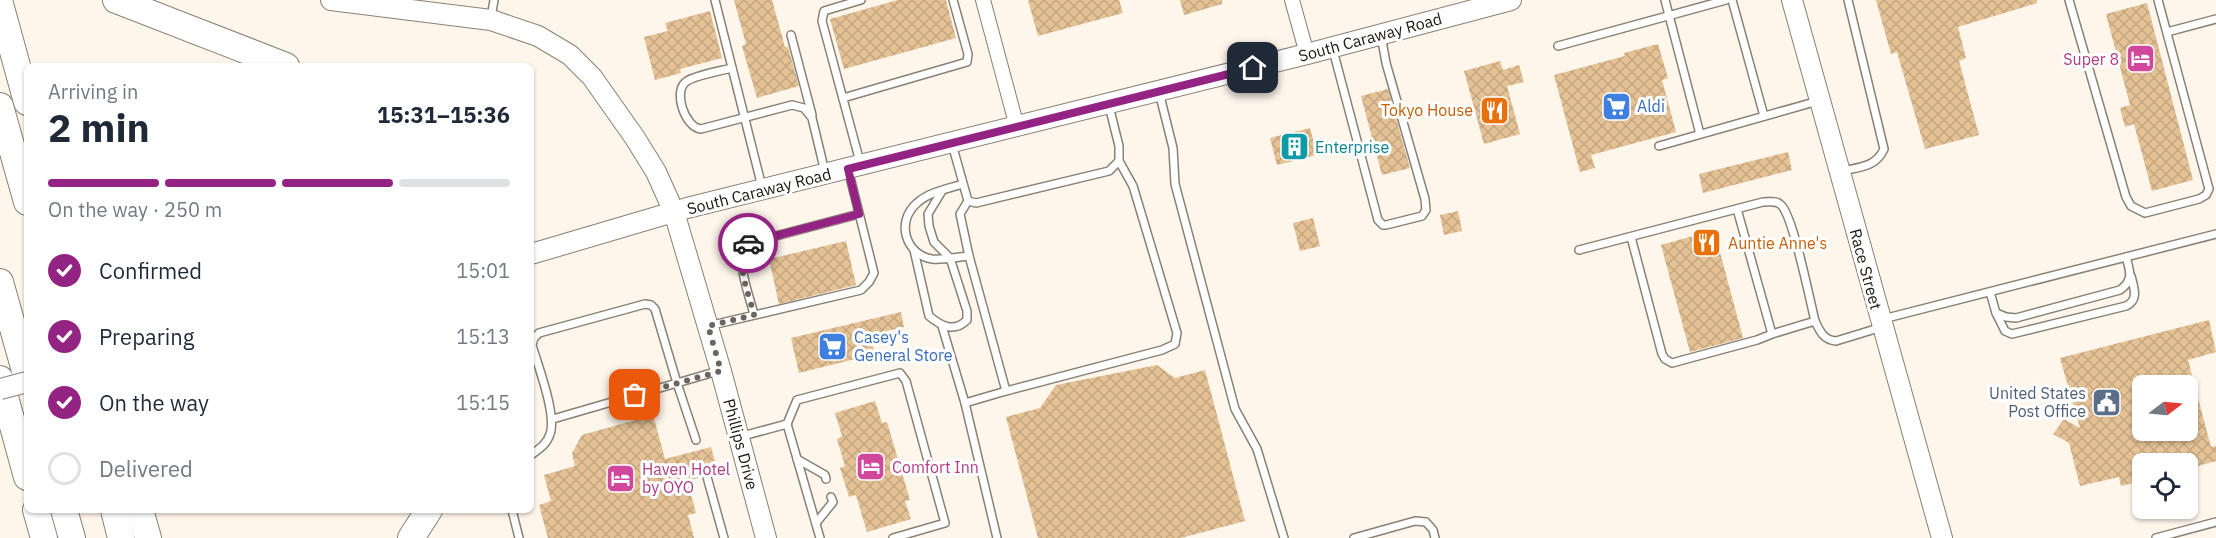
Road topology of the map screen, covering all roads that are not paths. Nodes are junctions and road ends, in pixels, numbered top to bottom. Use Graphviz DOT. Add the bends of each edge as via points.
graph roads {
  1 [pos="116,0"];
  2 [pos="334,0"];
  3 [pos="494,0"];
  4 [pos="715,0"];
  5 [pos="861,0"];
  6 [pos="952,0"];
  7 [pos="983,0"];
  8 [pos="1292,0"];
  9 [pos="1511,0"];
  10 [pos="1665,0"];
  11 [pos="1726,0"];
  12 [pos="1732,0"];
  13 [pos="1792,0"];
  14 [pos="1848,0"];
  15 [pos="2069,0"];
  16 [pos="2157,0"];
  17 [pos="0,4"];
  18 [pos="1669,16"];
  19 [pos="2216,19"];
  20 [pos="491,20"];
  21 [pos="2167,32"];
  22 [pos="1381,34"];
  23 [pos="791,35"];
  24 [pos="1558,46"];
  25 [pos="1332,48"];
  26 [pos="1307,54"];
  27 [pos="278,63"];
  28 [pos="732,68"];
  29 [pos="24,91"];
  30 [pos="1159,91"];
  31 [pos="843,98"];
  32 [pos="1820,100"];
  33 [pos="1109,104"];
  34 [pos="0,106"];
  35 [pos="1764,116"];
  36 [pos="744,118"];
  37 [pos="812,118"];
  38 [pos="1017,127"];
  39 [pos="1700,134"];
  40 [pos="951,143"];
  41 [pos="1659,146"];
  42 [pos="1119,161"];
  43 [pos="855,167"];
  44 [pos="1840,172"];
  45 [pos="826,174"];
  46 [pos="963,184"];
  47 [pos="763,190"];
  48 [pos="24,191"];
  49 [pos="942,191"];
  50 [pos="968,201"];
  51 [pos="1737,209"];
  52 [pos="674,212"];
  53 [pos="859,214"];
  54 [pos="2216,234"];
  55 [pos="1631,237"];
  56 [pos="914,250"];
  57 [pos="1579,250"];
  58 [pos="534,253"];
  59 [pos="969,256"];
  60 [pos="2126,257"];
  61 [pos="950,258"];
  62 [pos="2131,276"];
  63 [pos="0,282"];
  64 [pos="1990,292"];
  65 [pos="1996,313"];
  66 [pos="754,315"];
  67 [pos="1815,321"];
  68 [pos="1881,324"];
  69 [pos="708,326"];
  70 [pos="942,326"];
  71 [pos="1772,334"];
  72 [pos="534,338"];
  73 [pos="534,352"];
  74 [pos="24,369"];
  75 [pos="721,371"];
  76 [pos="0,380"];
  77 [pos="24,381"];
  78 [pos="677,383"];
  79 [pos="0,389"];
  80 [pos="1006,391"];
  81 [pos="964,403"];
  82 [pos="553,419"];
  83 [pos="788,424"];
  84 [pos="739,437"];
  85 [pos="696,441"];
  86 [pos="534,453"];
  87 [pos="797,459"];
  88 [pos="24,466"];
  89 [pos="707,477"];
  90 [pos="826,478"];
  91 [pos="831,497"];
  92 [pos="37,513"];
  93 [pos="65,513"];
  94 [pos="115,513"];
  95 [pos="141,513"];
  96 [pos="427,513"];
  97 [pos="513,513"];
  98 [pos="2216,522"];
  99 [pos="816,523"];
  100 [pos="44,538"];
  101 [pos="72,538"];
  102 [pos="122,538"];
  103 [pos="148,538"];
  104 [pos="411,538"];
  105 [pos="519,538"];
  106 [pos="724,538"];
  107 [pos="766,538"];
  108 [pos="820,538"];
  109 [pos="893,538"];
  110 [pos="997,538"];
  111 [pos="1284,538"];
  112 [pos="1354,538"];
  113 [pos="1435,538"];
  114 [pos="1942,538"];
  115 [pos="2156,538"];
  1 -- 27 [label="highway"];
  2 -- 20 [label="street, Phillips Drive"];
  3 -- 20 [label="lane"];
  4 -- 28 [label="lane"];
  5 -- 31 [label="lane" via="822,14"];
  6 -- 31 [label="lane" via="967,62"];
  7 -- 38 [label="street"];
  8 -- 26 [label="street"];
  9 -- 22 [label="street, South Caraway Road"];
  10 -- 18 [label="lane"];
  11 -- 18 [label="lane"];
  12 -- 35 [label="lane"];
  13 -- 32 [label="street, Race Street"];
  14 -- 44 [label="lane" via="1884,149 1874,163"];
  15 -- 21 [label="lane" via="2126,197 2132,206 2145,213 2199,200 2209,189"];
  16 -- 21 [label="lane"];
  17 -- 29 [label="highway"];
  18 -- 24 [label="lane"];
  18 -- 39 [label="lane"];
  19 -- 21 [label="lane"];
  20 -- 52 [label="street, Phillips Drive" via="538,36 570,55 592,77 656,172"];
  22 -- 25 [label="street, South Caraway Road"];
  22 -- 25 [label="lane" via="1425,199 1422,216 1386,225 1378,220"];
  23 -- 37 [label="lane"];
  25 -- 26 [label="street, South Caraway Road"];
  26 -- 30 [label="street, South Caraway Road"];
  28 -- 36 [label="lane"];
  28 -- 36 [label="lane" via="687,81 680,96 688,123 695,128"];
  30 -- 33 [label="street, South Caraway Road"];
  30 -- 111 [label="lane" via="1173,148 1175,184 1235,409 1257,449"];
  31 -- 43 [label="lane"];
  32 -- 35 [label="lane"];
  32 -- 44 [label="street, Race Street"];
  33 -- 38 [label="street, South Caraway Road"];
  33 -- 42 [label="lane"];
  34 -- 48 [label="highway"];
  35 -- 39 [label="lane"];
  36 -- 37 [label="lane" via="792,105 804,108"];
  36 -- 47 [label="lane"];
  37 -- 45 [label="lane"];
  38 -- 40 [label="street, South Caraway Road"];
  39 -- 41 [label="lane"];
  40 -- 43 [label="street, South Caraway Road"];
  40 -- 46 [label="lane"];
  42 -- 50 [label="lane" via="1109,171 976,203"];
  42 -- 80 [label="lane" via="1133,186 1177,333 1175,344"];
  43 -- 45 [label="street, South Caraway Road"];
  43 -- 53 [label="lane"];
  44 -- 68 [label="street, Race Street"];
  45 -- 47 [label="street, South Caraway Road"];
  46 -- 49 [label="lane"];
  46 -- 50 [label="lane"];
  47 -- 52 [label="street, South Caraway Road"];
  49 -- 56 [label="lane" via="928,195 906,216 903,229"];
  49 -- 61 [label="lane" via="928,214 929,226 934,242"];
  50 -- 59 [label="lane" via="960,214"];
  51 -- 55 [label="lane"];
  51 -- 67 [label="lane" via="1763,202 1783,206"];
  51 -- 71 [label="lane"];
  52 -- 58 [label="street, South Caraway Road"];
  52 -- 69 [label="street, Phillips Drive"];
  53 -- 66 [label="lane" via="749,243 741,261"];
  53 -- 66 [label="lane" via="874,273 861,290"];
  54 -- 60 [label="lane"];
  55 -- 57 [label="lane"];
  55 -- 71 [label="lane" via="1665,359 1672,363"];
  56 -- 61 [label="lane" via="930,259"];
  56 -- 70 [label="lane" via="929,316"];
  59 -- 61 [label="lane"];
  59 -- 80 [label="lane"];
  60 -- 62 [label="lane"];
  60 -- 64 [label="lane"];
  61 -- 70 [label="lane" via="967,320 961,326"];
  62 -- 65 [label="lane" via="2127,285 2110,293 2016,318"];
  62 -- 65 [label="lane" via="2135,298 2126,306 2012,334 2005,331"];
  63 -- 74 [label="highway"];
  64 -- 65 [label="lane"];
  64 -- 68 [label="lane"];
  66 -- 69 [label="lane"];
  67 -- 68 [label="lane" via="1821,334 1836,341"];
  67 -- 71 [label="lane"];
  68 -- 114 [label="street, Race Street"];
  69 -- 75 [label="street, Phillips Drive"];
  70 -- 81 [label="lane"];
  72 -- 78 [label="lane" via="539,333 651,305 656,309"];
  73 -- 82 [label="lane"];
  75 -- 78 [label="lane"];
  75 -- 84 [label="street, Phillips Drive"];
  76 -- 88 [label="highway"];
  77 -- 79 [label="street, bridge"];
  78 -- 82 [label="lane"];
  78 -- 85 [label="lane"];
  80 -- 81 [label="lane"];
  81 -- 110 [label="lane"];
  82 -- 86 [label="lane" via="550,435"];
  83 -- 84 [label="lane"];
  83 -- 87 [label="lane"];
  83 -- 109 [label="lane" via="797,400 900,373 906,381 945,523"];
  84 -- 107 [label="street, Phillips Drive"];
  87 -- 90 [label="lane"];
  87 -- 99 [label="lane"];
  89 -- 106 [label="lane"];
  91 -- 99 [label="lane" via="833,502"];
  92 -- 100 [label="highway"];
  93 -- 101 [label="highway"];
  94 -- 102 [label="highway"];
  95 -- 103 [label="highway"];
  96 -- 104 [label="highway"];
  97 -- 105 [label="lane"];
  98 -- 115 [label="lane"];
  99 -- 108 [label="lane"];
  112 -- 113 [label="lane" via="1415,520 1426,522"];
}
